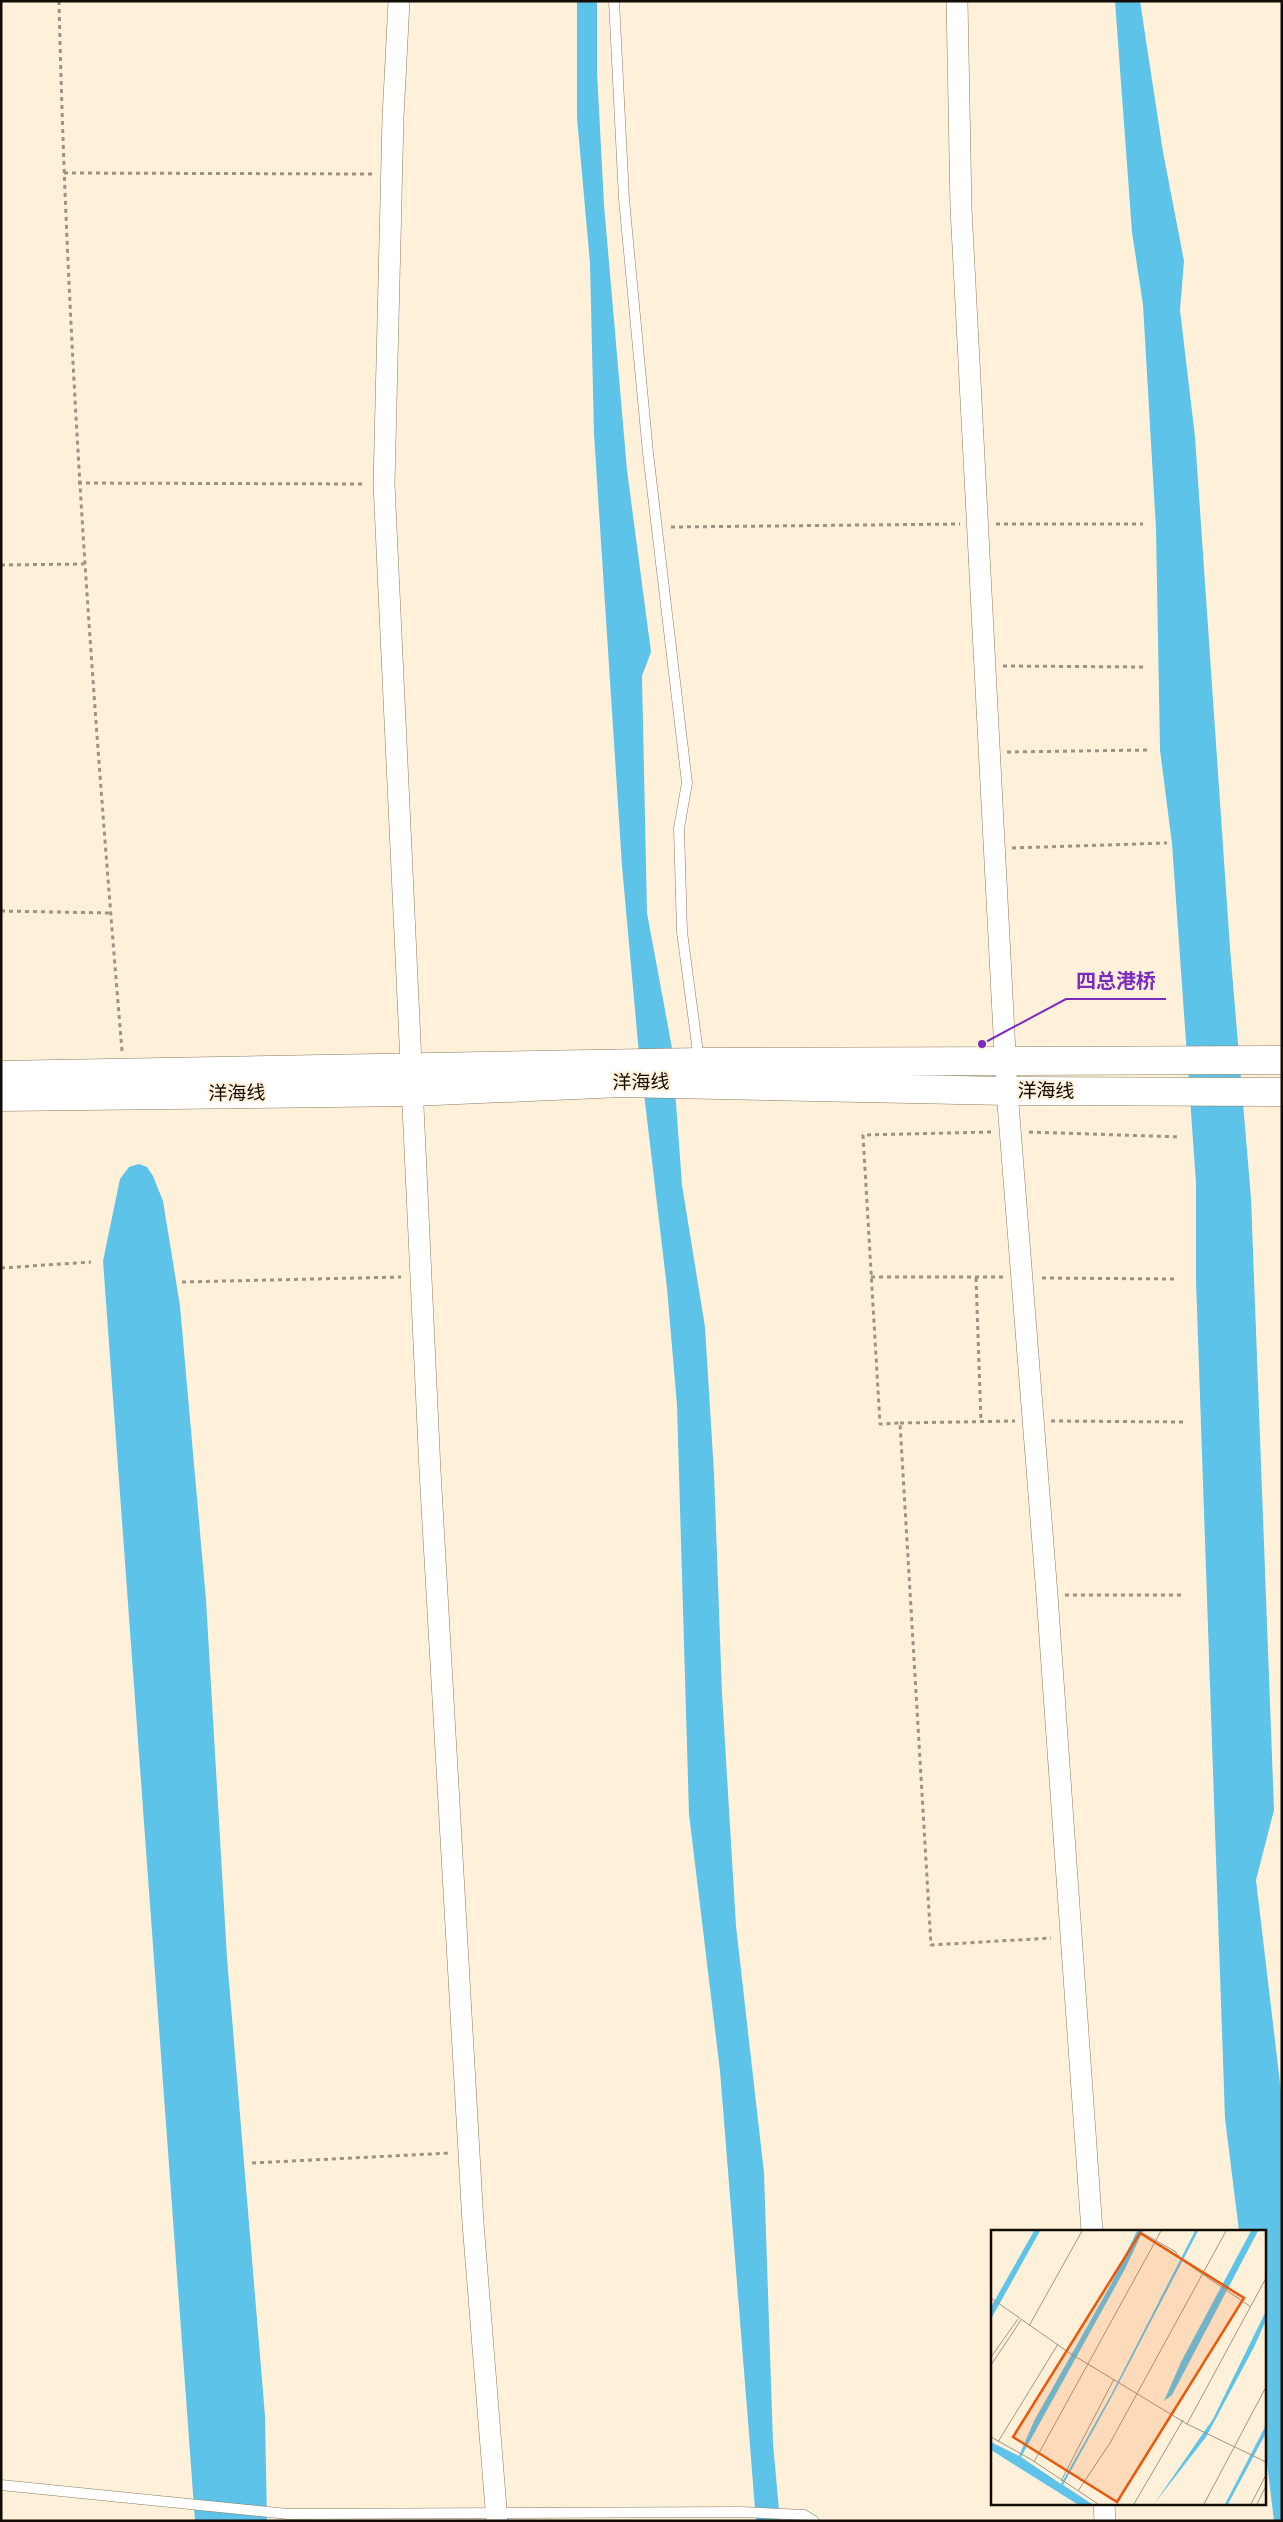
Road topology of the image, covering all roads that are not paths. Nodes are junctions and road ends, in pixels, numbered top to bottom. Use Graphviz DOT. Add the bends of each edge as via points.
graph roads {
  1 [pos="399,1"];
  2 [pos="614,1"];
  3 [pos="958,1"];
  4 [pos="1005,1060"];
  5 [pos="1272,1060"];
  6 [pos="693,1072"];
  7 [pos="1,1075"];
  8 [pos="412,1080"];
  9 [pos="1007,1091"];
  10 [pos="1280,1092"];
  11 [pos="1,1097"];
  12 [pos="1092,2230"];
  13 [pos="1,2486"];
  14 [pos="1104,2504"];
  15 [pos="496,2517"];
  16 [pos="814,2521"];
  17 [pos="1104,2521"];
  1 -- 8 [label="street" via="384,484"];
  2 -- 6 [label="lane" via="624,199 656,527 687,783 678,828"];
  3 -- 4 [label="street" via="962,208"];
  4 -- 5 [label="main road, 洋海线"];
  4 -- 6 [label="main road, 洋海线"];
  4 -- 9 [label="street"];
  6 -- 8 [label="main road, 洋海线"];
  6 -- 9 [label="main road, 洋海线"];
  7 -- 8 [label="main road, 洋海线" via="124,1073"];
  8 -- 11 [label="main road, 洋海线"];
  8 -- 15 [label="street" via="430,1481 469,2152"];
  9 -- 10 [label="main road, 洋海线"];
  9 -- 12 [label="street"];
  13 -- 15 [label="lane" via="288,2514"];
  14 -- 17 [label="street"];
  15 -- 16 [label="lane" via="742,2512 804,2515"];
}
